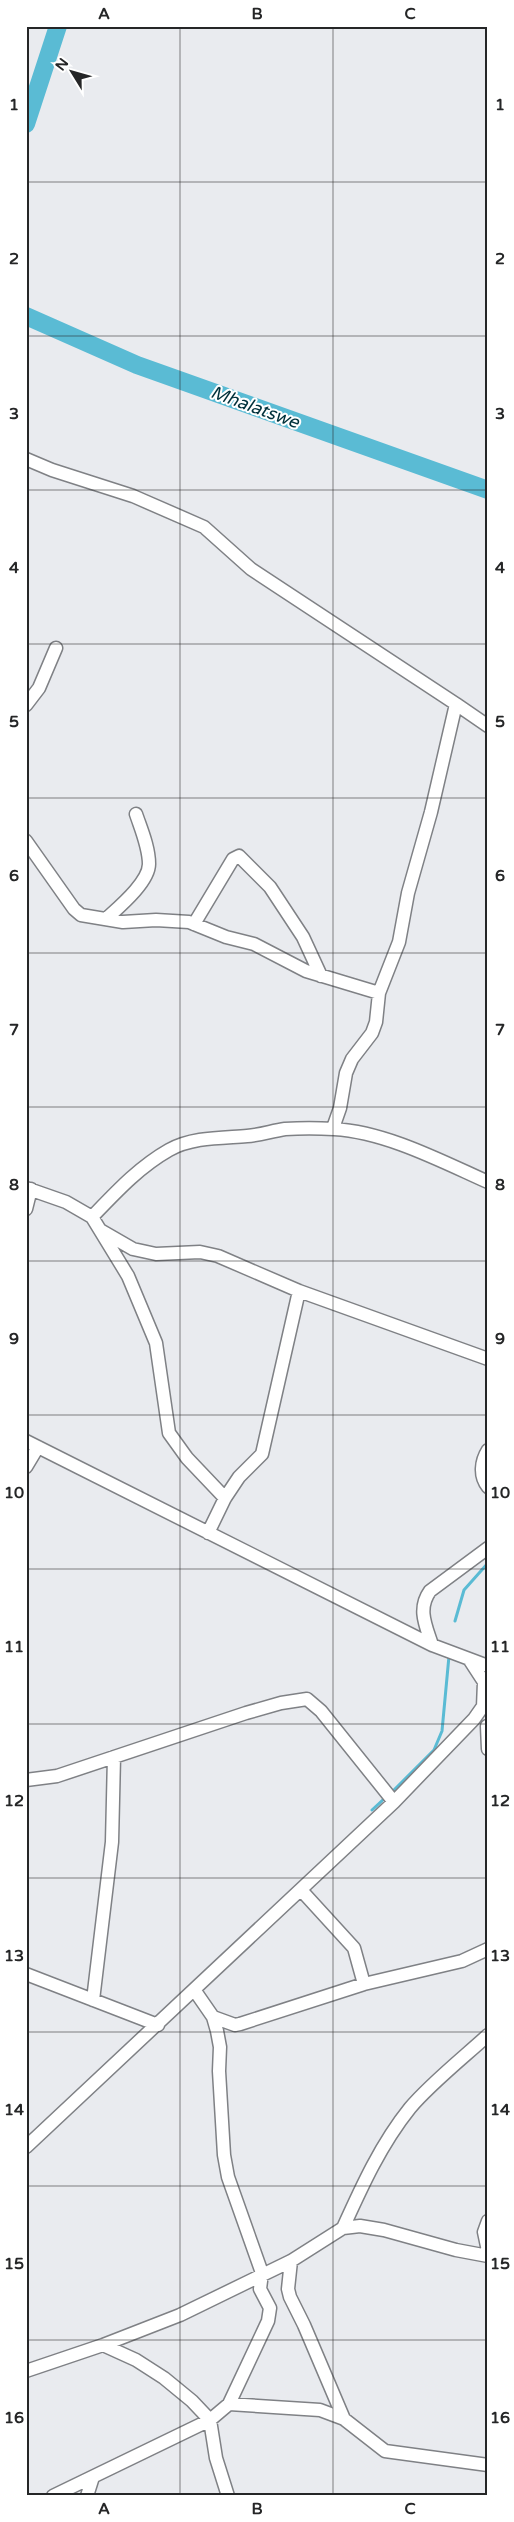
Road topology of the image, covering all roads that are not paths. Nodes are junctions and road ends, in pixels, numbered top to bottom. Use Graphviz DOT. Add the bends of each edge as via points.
graph roads {
  1 [pos="26,459"];
  2 [pos="56,648"];
  3 [pos="456,704"];
  4 [pos="26,705"];
  5 [pos="488,726"];
  6 [pos="136,814"];
  7 [pos="26,841"];
  8 [pos="106,919"];
  9 [pos="194,924"];
  10 [pos="321,976"];
  11 [pos="379,993"];
  12 [pos="333,1128"];
  13 [pos="488,1182"];
  14 [pos="29,1188"];
  15 [pos="26,1209"];
  16 [pos="92,1217"];
  17 [pos="100,1230"];
  18 [pos="298,1291"];
  19 [pos="487,1356"];
  20 [pos="26,1441"];
  21 [pos="38,1448"];
  22 [pos="488,1450"];
  23 [pos="26,1467"];
  24 [pos="488,1487"];
  25 [pos="225,1498"];
  26 [pos="208,1533"];
  27 [pos="488,1548"];
  28 [pos="432,1645"];
  29 [pos="469,1659"];
  30 [pos="488,1666"];
  31 [pos="486,1703"];
  32 [pos="474,1719"];
  33 [pos="487,1726"];
  34 [pos="488,1749"];
  35 [pos="114,1757"];
  36 [pos="26,1780"];
  37 [pos="394,1802"];
  38 [pos="302,1890"];
  39 [pos="488,1949"];
  40 [pos="26,1974"];
  41 [pos="364,1984"];
  42 [pos="195,1991"];
  43 [pos="93,2000"];
  44 [pos="212,2016"];
  45 [pos="158,2025"];
  46 [pos="235,2025"];
  47 [pos="488,2035"];
  48 [pos="220,2047"];
  49 [pos="26,2147"];
  50 [pos="488,2221"];
  51 [pos="343,2228"];
  52 [pos="488,2251"];
  53 [pos="488,2256"];
  54 [pos="290,2261"];
  55 [pos="262,2273"];
  56 [pos="103,2345"];
  57 [pos="26,2371"];
  58 [pos="229,2404"];
  59 [pos="344,2419"];
  60 [pos="210,2420"];
  61 [pos="488,2465"];
  62 [pos="94,2477"];
  63 [pos="53,2496"];
  64 [pos="87,2496"];
  65 [pos="228,2496"];
  1 -- 3 [label="street" via="133,496 204,526 250,569"];
  2 -- 4 [label="street" via="39,688"];
  3 -- 5 [label="street"];
  3 -- 11 [label="street" via="408,893 399,942"];
  6 -- 8 [label="street" via="149,866 129,897"];
  7 -- 8 [label="street" via="74,909 81,915"];
  8 -- 9 [label="street"];
  9 -- 10 [label="street" via="254,944"];
  9 -- 10 [label="street" via="233,859 239,856 270,887 303,937"];
  10 -- 11 [label="street"];
  11 -- 12 [label="street" via="376,1022 372,1033 348,1066"];
  12 -- 13 [label="street" via="423,1153"];
  12 -- 16 [label="street" via="284,1129 212,1138 171,1149 148,1163"];
  14 -- 15 [label="street"];
  14 -- 16 [label="street" via="66,1202"];
  16 -- 17 [label="street"];
  17 -- 18 [label="street" via="133,1249 156,1254 200,1252 218,1256"];
  17 -- 25 [label="street" via="128,1276 156,1343 169,1433 186,1458"];
  18 -- 19 [label="street"];
  18 -- 25 [label="street" via="262,1454"];
  20 -- 21 [label="street"];
  21 -- 23 [label="street"];
  21 -- 26 [label="street"];
  22 -- 24 [label="street" via="483,1457 482,1470"];
  25 -- 26 [label="street"];
  26 -- 28 [label="street"];
  27 -- 28 [label="street" via="424,1599 424,1623"];
  28 -- 29 [label="street"];
  29 -- 30 [label="street"];
  29 -- 31 [label="street" via="484,1682"];
  31 -- 32 [label="street"];
  32 -- 33 [label="street"];
  32 -- 37 [label="street"];
  33 -- 34 [label="street"];
  35 -- 36 [label="street" via="57,1776"];
  35 -- 37 [label="street" via="246,1713 307,1699 321,1711"];
  35 -- 43 [label="street" via="112,1842"];
  37 -- 38 [label="street"];
  38 -- 41 [label="street" via="354,1948"];
  38 -- 42 [label="street"];
  39 -- 41 [label="street" via="454,1963"];
  40 -- 43 [label="street"];
  41 -- 46 [label="street"];
  42 -- 44 [label="street"];
  42 -- 45 [label="street"];
  43 -- 45 [label="street"];
  44 -- 46 [label="street"];
  44 -- 48 [label="street"];
  45 -- 49 [label="street"];
  46 -- 48 [label="street" via="226,2033"];
  47 -- 51 [label="street" via="411,2107 371,2168"];
  48 -- 55 [label="street" via="224,2155 228,2177"];
  50 -- 52 [label="street" via="484,2232"];
  51 -- 53 [label="street" via="360,2226 384,2230"];
  51 -- 54 [label="street"];
  54 -- 55 [label="street"];
  54 -- 59 [label="street" via="290,2297"];
  55 -- 56 [label="street" via="180,2315"];
  55 -- 58 [label="street" via="260,2289 270,2308 268,2321"];
  56 -- 57 [label="street"];
  56 -- 60 [label="street" via="136,2360 164,2378"];
  58 -- 59 [label="street" via="320,2410"];
  58 -- 60 [label="street"];
  59 -- 61 [label="street" via="385,2451"];
  60 -- 62 [label="street"];
  60 -- 65 [label="street" via="216,2458"];
  62 -- 63 [label="street"];
  62 -- 64 [label="street"];
}
